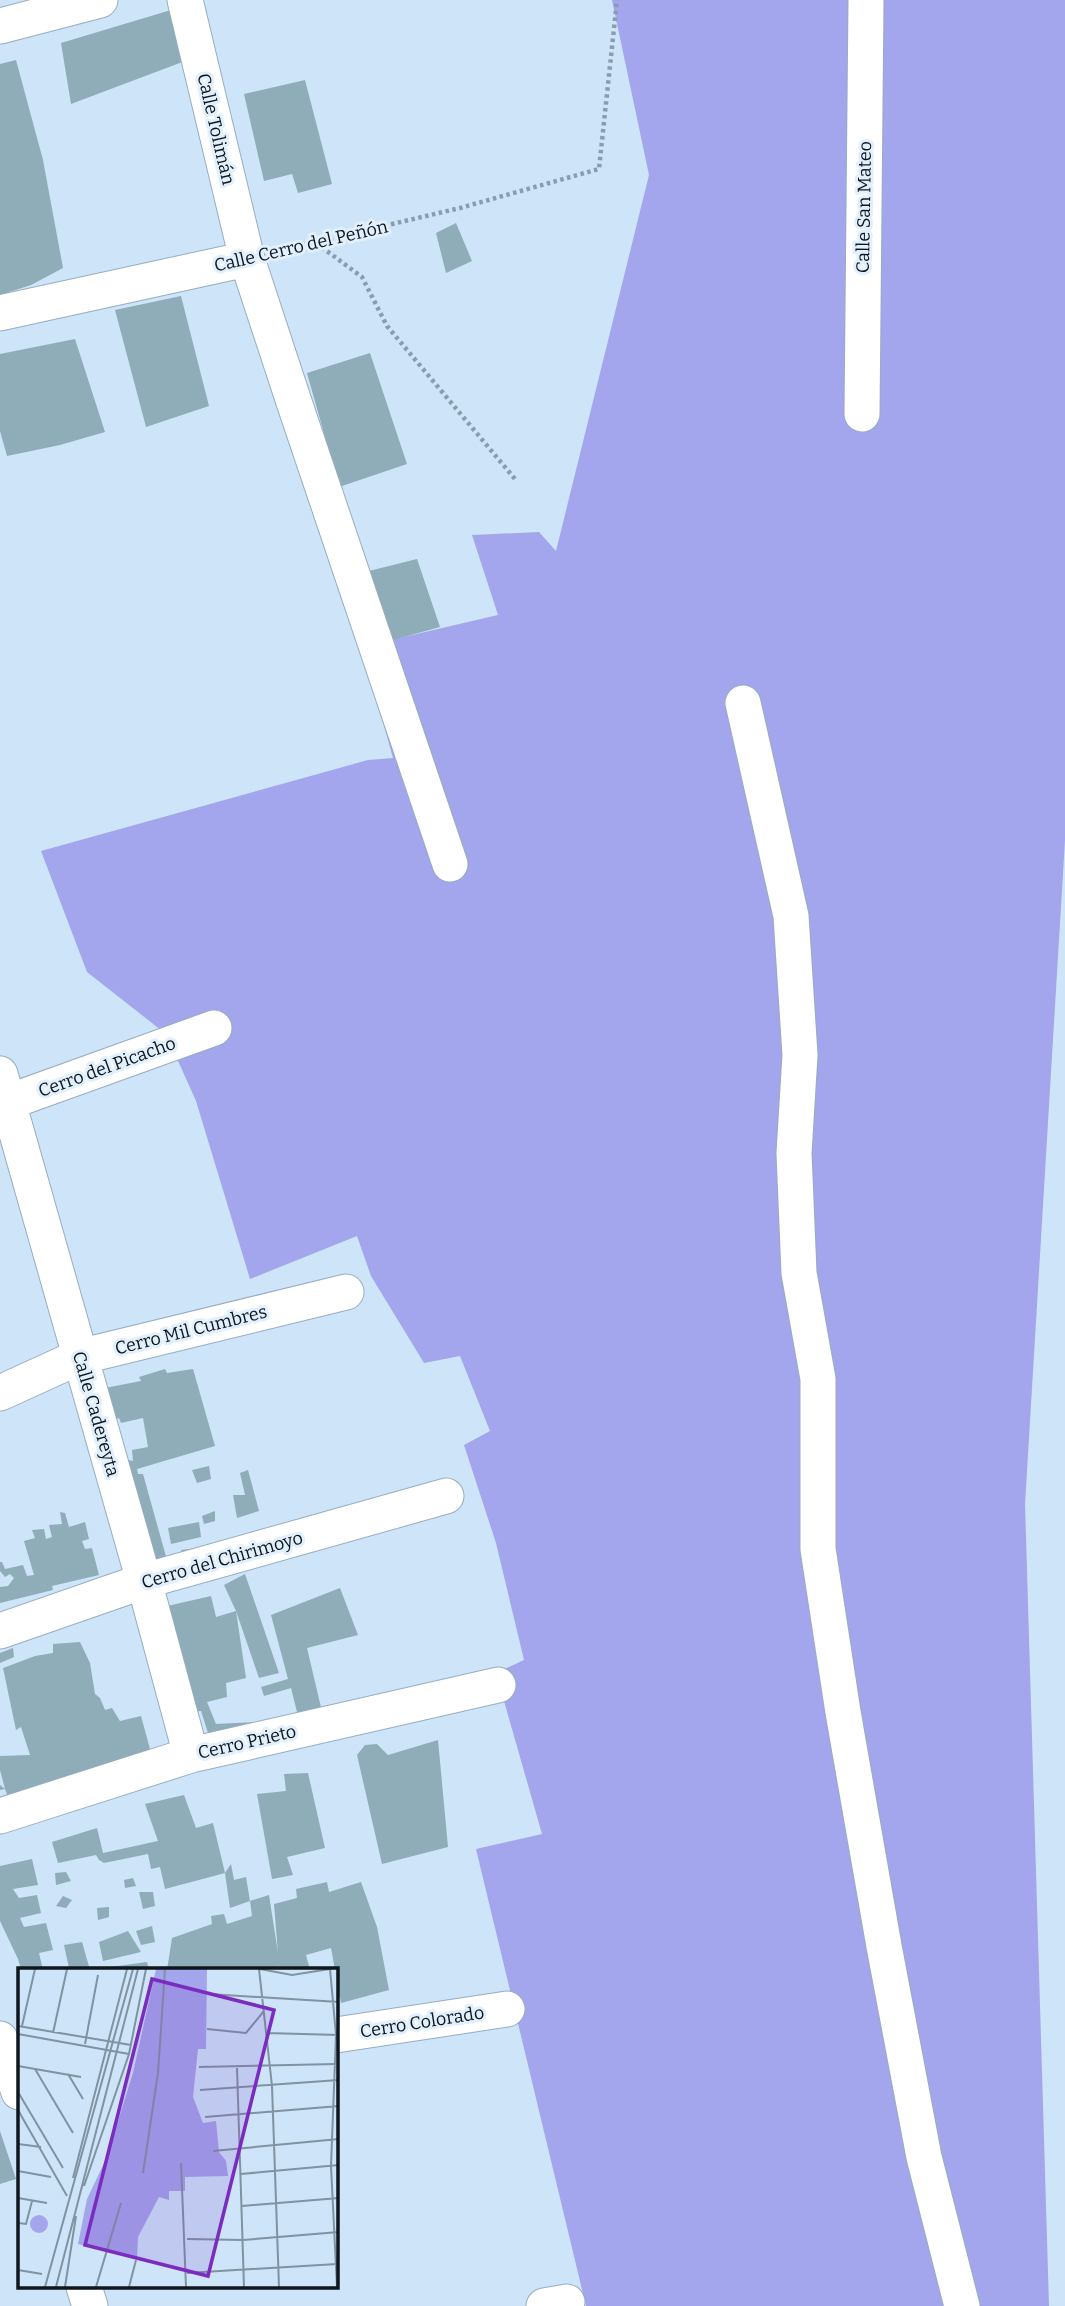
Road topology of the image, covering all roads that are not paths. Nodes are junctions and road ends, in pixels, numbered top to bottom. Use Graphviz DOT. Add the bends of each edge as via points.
graph roads {
  1 [pos="100,0"];
  2 [pos="186,0"];
  3 [pos="866,0"];
  4 [pos="0,26"];
  5 [pos="247,259"];
  6 [pos="0,313"];
  7 [pos="862,414"];
  8 [pos="743,703"];
  9 [pos="450,864"];
  10 [pos="214,1028"];
  11 [pos="3,1094"];
  12 [pos="346,1292"];
  13 [pos="79,1357"];
  14 [pos="0,1393"];
  15 [pos="446,1496"];
  16 [pos="144,1581"];
  17 [pos="0,1631"];
  18 [pos="498,1685"];
  19 [pos="191,1755"];
  20 [pos="0,1816"];
  21 [pos="507,2009"];
  22 [pos="338,2035"];
  23 [pos="0,2039"];
  24 [pos="18,2089"];
  25 [pos="18,2099"];
  26 [pos="0,2103"];
  27 [pos="84,2288"];
  28 [pos="90,2306"];
  29 [pos="962,2306"];
  1 -- 4 [label="street"];
  2 -- 5 [label="street, Calle Tolimán"];
  3 -- 7 [label="street, Calle San Mateo"];
  5 -- 6 [label="street, Calle Cerro del Peñón"];
  5 -- 9 [label="street, Calle Tolimán"];
  8 -- 29 [label="street" via="791,916 800,1055 794,1153 799,1273 818,1379 818,1549 845,1726 924,2157"];
  10 -- 11 [label="street, Cerro del Picacho"];
  11 -- 13 [label="street, Calle Cadereyta"];
  12 -- 13 [label="street, Cerro Mil Cumbres"];
  13 -- 14 [label="street, Cerro Mil Cumbres"];
  13 -- 16 [label="street, Calle Cadereyta"];
  15 -- 16 [label="street, Cerro del Chirimoyo"];
  16 -- 17 [label="street, Cerro del Chirimoyo"];
  16 -- 19 [label="street, Calle Cadereyta"];
  18 -- 19 [label="street, Cerro Prieto"];
  19 -- 20 [label="street, Cerro Prieto"];
  21 -- 22 [label="street, Cerro Colorado"];
  23 -- 24 [label="street"];
  25 -- 26 [label="street"];
  27 -- 28 [label="street"];
}
